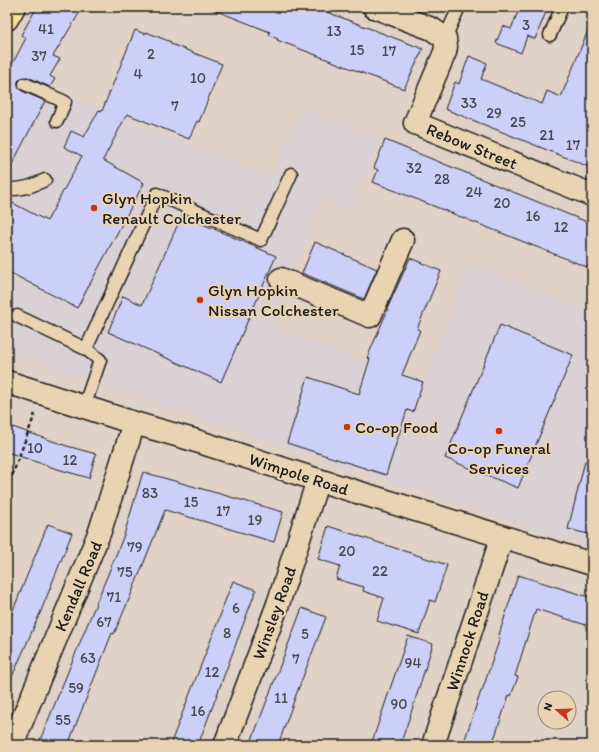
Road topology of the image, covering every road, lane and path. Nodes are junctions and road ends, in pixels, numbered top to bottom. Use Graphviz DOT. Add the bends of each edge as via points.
graph roads {
  1 [pos="14,7"];
  2 [pos="374,7"];
  3 [pos="459,7"];
  4 [pos="562,7"];
  5 [pos="7,19"];
  6 [pos="550,35"];
  7 [pos="446,38"];
  8 [pos="25,84"];
  9 [pos="57,121"];
  10 [pos="291,174"];
  11 [pos="45,180"];
  12 [pos="7,189"];
  13 [pos="592,195"];
  14 [pos="403,240"];
  15 [pos="281,279"];
  16 [pos="17,316"];
  17 [pos="86,349"];
  18 [pos="7,382"];
  19 [pos="42,393"];
  20 [pos="84,406"];
  21 [pos="134,423"];
  22 [pos="318,480"];
  23 [pos="7,489"];
  24 [pos="502,538"];
  25 [pos="592,564"];
  26 [pos="12,745"];
  27 [pos="225,745"];
  28 [pos="434,745"];
  1 -- 5 [label="main road"];
  2 -- 7 [label="street" via="432,29"];
  3 -- 7 [label="lane"];
  4 -- 6 [label="lane"];
  7 -- 13 [label="street, Rebow Street" via="445,52 415,123"];
  8 -- 9 [label="lane" via="65,102"];
  10 -- 17 [label="lane" via="261,240 157,194"];
  11 -- 12 [label="lane" via="31,187"];
  14 -- 15 [label="street" via="370,316"];
  16 -- 17 [label="lane"];
  17 -- 20 [label="lane" via="100,360"];
  18 -- 19 [label="street, Wimpole Road"];
  19 -- 20 [label="street, Wimpole Road"];
  19 -- 23 [label="path"];
  20 -- 21 [label="street, Wimpole Road"];
  21 -- 22 [label="street, Wimpole Road"];
  21 -- 26 [label="street, Kendall Road" via="100,531"];
  22 -- 24 [label="street, Wimpole Road"];
  22 -- 27 [label="street, Winsley Road" via="278,604"];
  24 -- 25 [label="street, Wimpole Road"];
  24 -- 28 [label="street, Winnock Road"];
}
